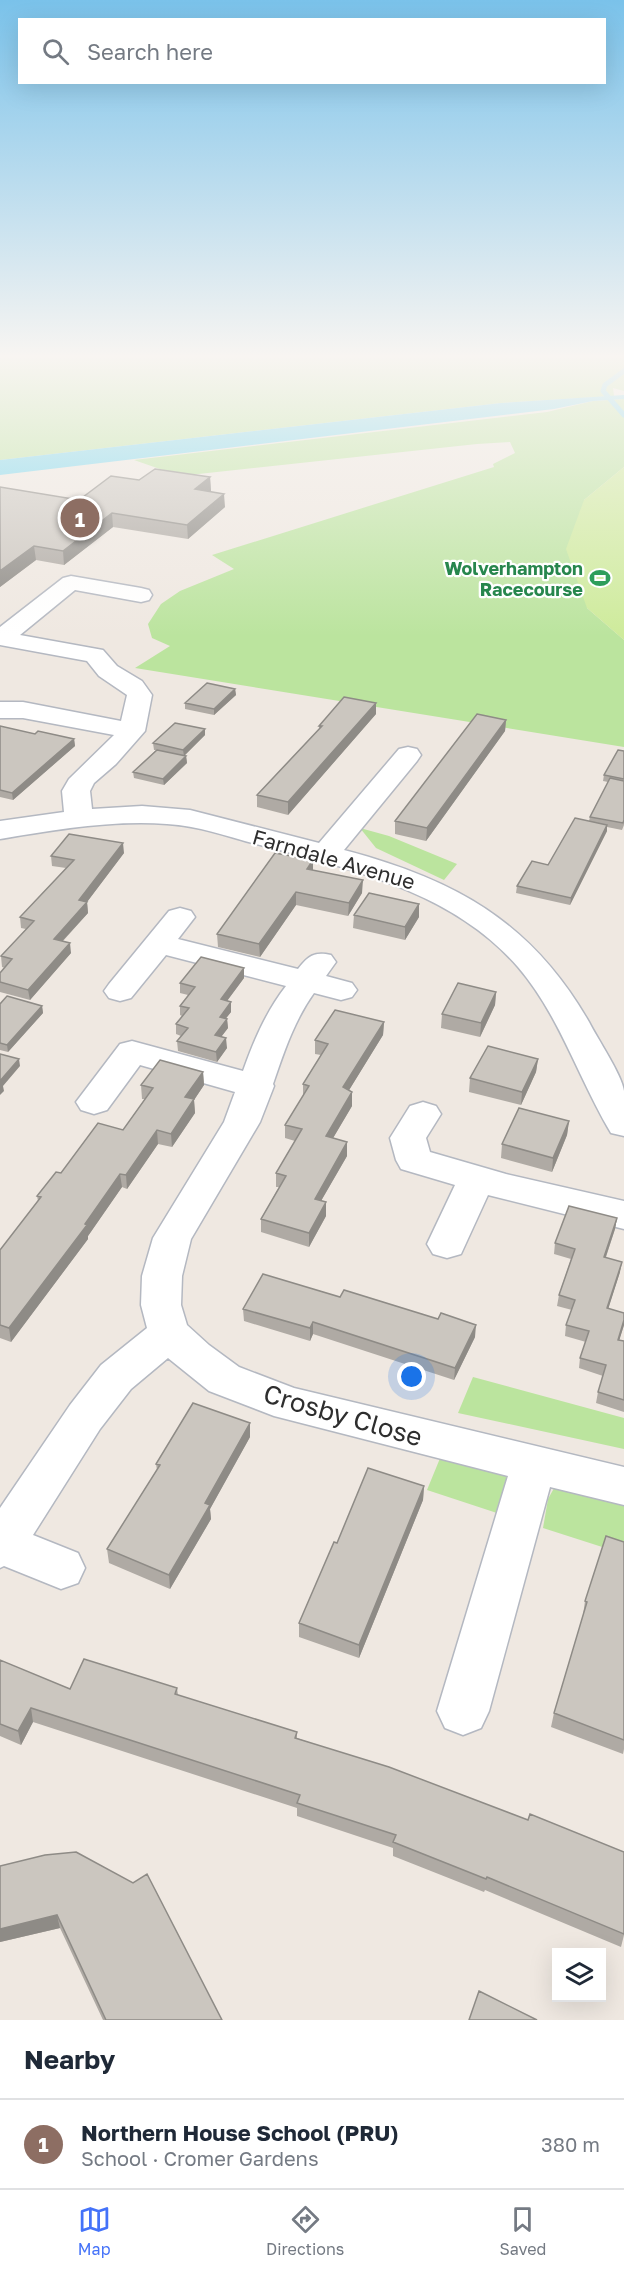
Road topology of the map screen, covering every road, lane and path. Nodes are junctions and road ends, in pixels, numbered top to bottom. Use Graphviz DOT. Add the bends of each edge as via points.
graph roads {
  1 [pos="141,595"];
  2 [pos="0,638"];
  3 [pos="0,710"];
  4 [pos="132,731"];
  5 [pos="408,755"];
  6 [pos="80,819"];
  7 [pos="0,830"];
  8 [pos="326,853"];
  9 [pos="180,917"];
  10 [pos="159,944"];
  11 [pos="120,991"];
  12 [pos="256,1086"];
  13 [pos="94,1102"];
  14 [pos="423,1114"];
  15 [pos="624,1124"];
  16 [pos="477,1178"];
  17 [pos="624,1215"];
  18 [pos="447,1244"];
  19 [pos="169,1333"];
  20 [pos="533,1466"];
  21 [pos="624,1486"];
  22 [pos="1,1546"];
  23 [pos="61,1568"];
  24 [pos="463,1711"];
  1 -- 2 [label="street" via="71,583"];
  2 -- 4 [label="street" via="95,655 108,671 140,695"];
  3 -- 4 [label="street" via="23,710"];
  4 -- 6 [label="street" via="83,779 76,791"];
  5 -- 8 [label="street"];
  6 -- 7 [label="street, Farndale Avenue"];
  6 -- 8 [label="street, Farndale Avenue" via="138,815 191,818"];
  8 -- 15 [label="street, Farndale Avenue" via="377,867 434,890 505,936 552,988"];
  9 -- 10 [label="street"];
  10 -- 11 [label="street"];
  10 -- 12 [label="street" via="322,978 289,1004 274,1033"];
  12 -- 13 [label="street" via="132,1052"];
  12 -- 19 [label="street" via="242,1122 172,1238 162,1276 161,1305"];
  14 -- 16 [label="street" via="408,1138 414,1160"];
  16 -- 17 [label="street"];
  16 -- 18 [label="street"];
  19 -- 20 [label="street, Crosby Close" via="225,1379 289,1404"];
  19 -- 22 [label="street" via="116,1377 85,1417"];
  20 -- 21 [label="street, Crosby Close"];
  20 -- 24 [label="street"];
  22 -- 23 [label="street"];
}
